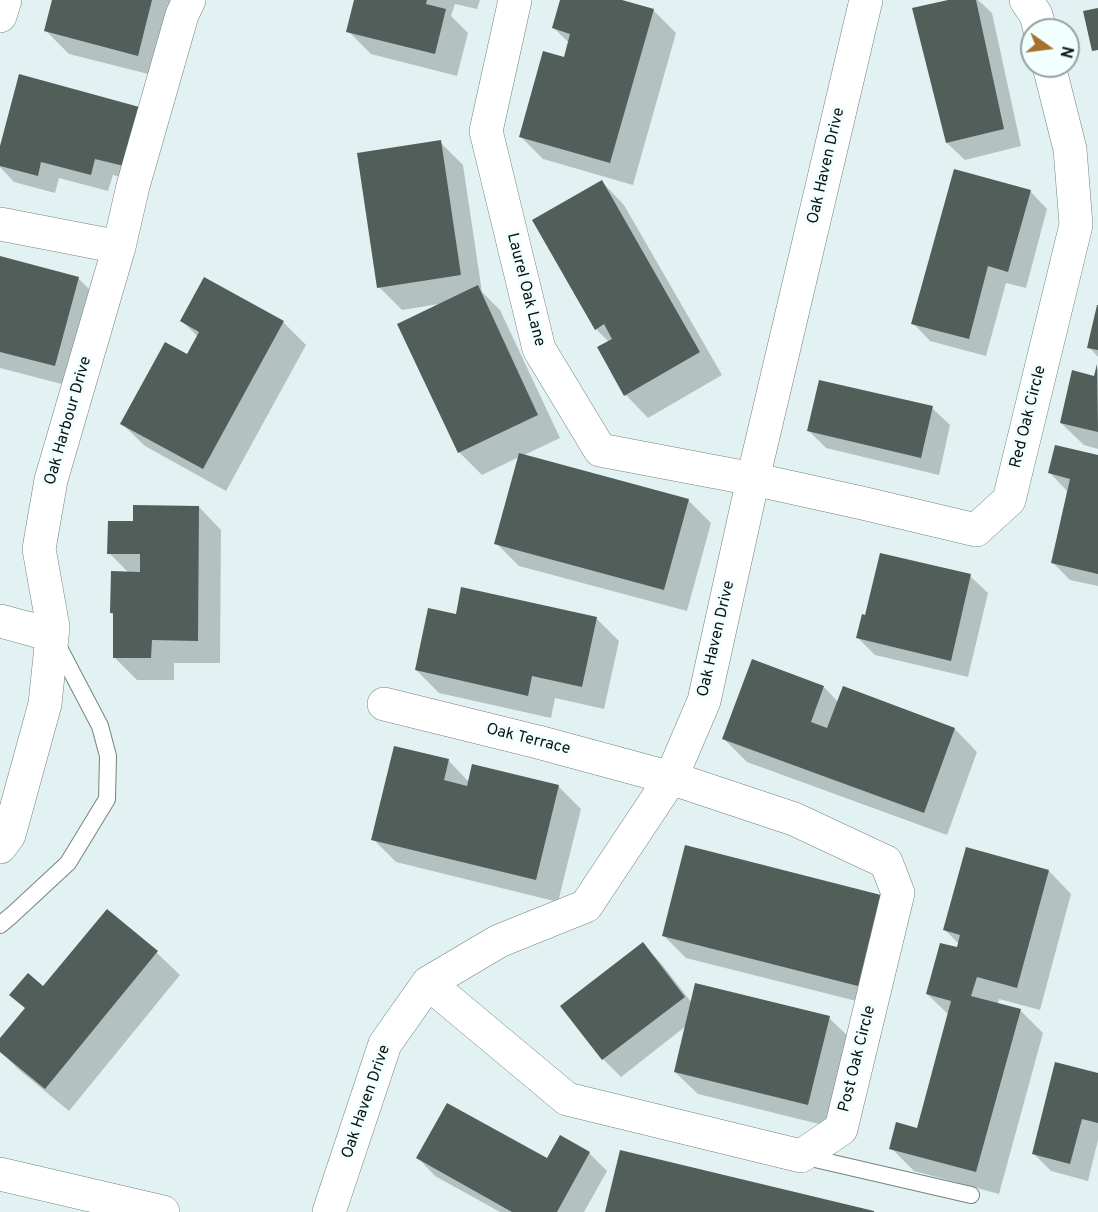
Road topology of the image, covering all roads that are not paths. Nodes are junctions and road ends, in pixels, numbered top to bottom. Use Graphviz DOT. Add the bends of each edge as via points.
graph roads {
  1 [pos="5,0"];
  2 [pos="189,0"];
  3 [pos="515,0"];
  4 [pos="866,0"];
  5 [pos="1026,0"];
  6 [pos="0,16"];
  7 [pos="1037,18"];
  8 [pos="1052,78"];
  9 [pos="0,224"];
  10 [pos="118,247"];
  11 [pos="753,478"];
  12 [pos="0,621"];
  13 [pos="52,635"];
  14 [pos="384,704"];
  15 [pos="671,778"];
  16 [pos="0,847"];
  17 [pos="0,925"];
  18 [pos="428,983"];
  19 [pos="801,1156"];
  20 [pos="0,1174"];
  21 [pos="971,1195"];
  22 [pos="163,1212"];
  23 [pos="329,1212"];
  1 -- 6 [label="street"];
  2 -- 10 [label="street, Oak Harbour Drive"];
  3 -- 11 [label="street, Laurel Oak Lane" via="486,130 539,349 600,450"];
  4 -- 11 [label="street, Oak Haven Drive"];
  5 -- 7 [label="street"];
  8 -- 11 [label="street, Red Oak Circle" via="1070,149 1076,225 1009,500 976,531"];
  9 -- 10 [label="street"];
  10 -- 13 [label="street, Oak Harbour Drive" via="51,480 41,537 39,549"];
  11 -- 15 [label="street, Oak Haven Drive" via="704,701"];
  12 -- 13 [label="street"];
  13 -- 16 [label="street, Oak Harbour Drive" via="45,704 9,835"];
  13 -- 17 [label="lane" via="100,726 108,756 107,799 68,864"];
  14 -- 15 [label="street, Oak Terrace"];
  15 -- 18 [label="street, Oak Haven Drive" via="586,906 499,941"];
  15 -- 19 [label="street, Post Oak Circle" via="794,819 886,862 898,893 841,1129"];
  18 -- 19 [label="street" via="567,1099"];
  18 -- 23 [label="street, Oak Haven Drive" via="385,1044"];
  19 -- 21 [label="lane"];
  20 -- 22 [label="street"];
}
